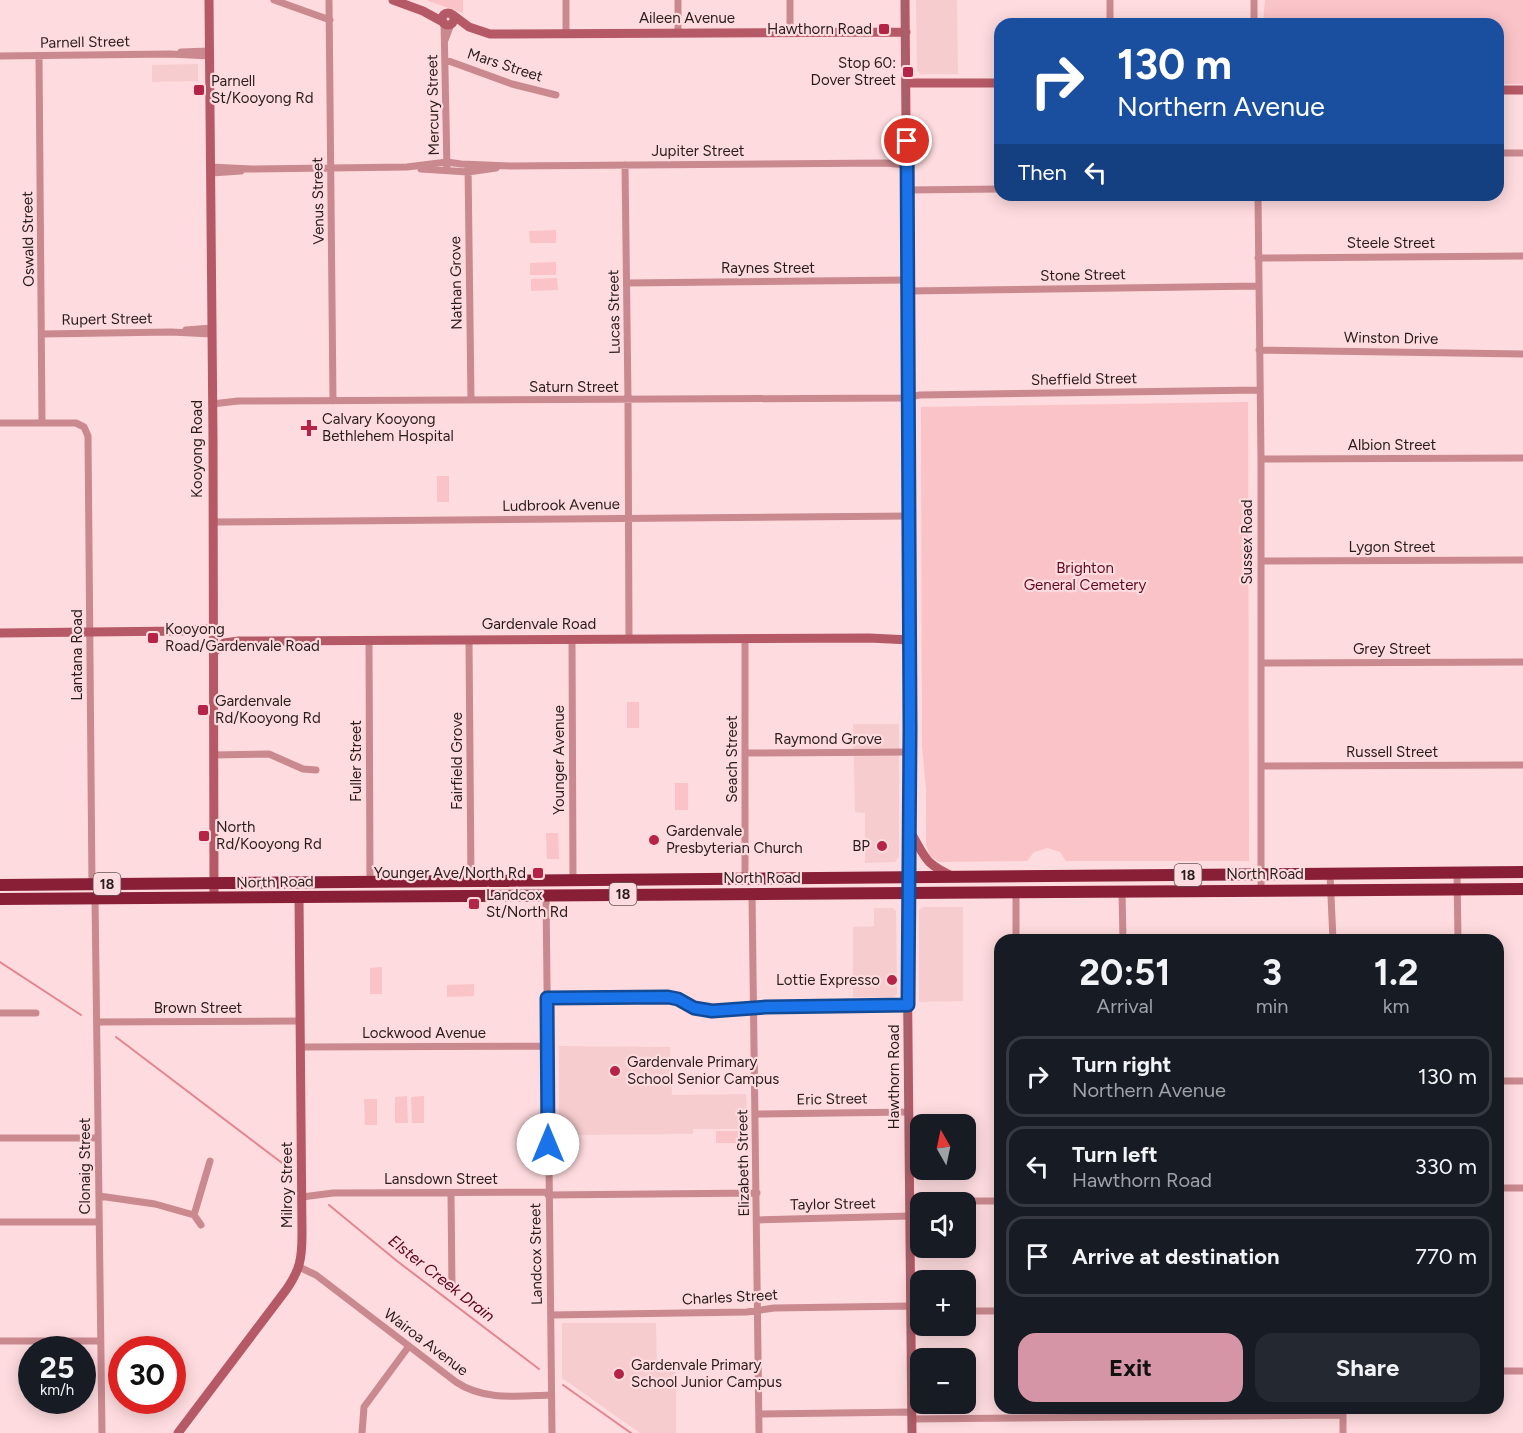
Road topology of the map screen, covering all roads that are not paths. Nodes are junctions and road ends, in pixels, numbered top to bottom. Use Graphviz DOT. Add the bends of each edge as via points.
graph roads {
  1 [pos="209,0"];
  2 [pos="274,0"];
  3 [pos="329,0"];
  4 [pos="393,0"];
  5 [pos="566,0"];
  6 [pos="678,0"];
  7 [pos="790,0"];
  8 [pos="905,0"];
  9 [pos="1110,0"];
  10 [pos="1254,0"];
  11 [pos="1110,18"];
  12 [pos="1254,18"];
  13 [pos="330,20"];
  14 [pos="448,20"];
  15 [pos="906,32"];
  16 [pos="678,33"];
  17 [pos="790,33"];
  18 [pos="566,34"];
  19 [pos="209,53"];
  20 [pos="0,56"];
  21 [pos="39,56"];
  22 [pos="446,60"];
  23 [pos="906,82"];
  24 [pos="994,83"];
  25 [pos="1504,90"];
  26 [pos="1523,90"];
  27 [pos="556,95"];
  28 [pos="1504,153"];
  29 [pos="1523,153"];
  30 [pos="907,163"];
  31 [pos="625,165"];
  32 [pos="447,166"];
  33 [pos="331,168"];
  34 [pos="468,168"];
  35 [pos="211,170"];
  36 [pos="994,189"];
  37 [pos="907,190"];
  38 [pos="1258,201"];
  39 [pos="1523,256"];
  40 [pos="1258,258"];
  41 [pos="908,280"];
  42 [pos="627,283"];
  43 [pos="1259,286"];
  44 [pos="909,291"];
  45 [pos="212,331"];
  46 [pos="42,334"];
  47 [pos="1259,350"];
  48 [pos="1523,354"];
  49 [pos="1260,390"];
  50 [pos="910,396"];
  51 [pos="471,400"];
  52 [pos="628,400"];
  53 [pos="333,401"];
  54 [pos="212,402"];
  55 [pos="0,423"];
  56 [pos="42,423"];
  57 [pos="1261,459"];
  58 [pos="1523,459"];
  59 [pos="910,516"];
  60 [pos="628,518"];
  61 [pos="213,522"];
  62 [pos="1261,561"];
  63 [pos="1523,561"];
  64 [pos="214,631"];
  65 [pos="90,632"];
  66 [pos="0,633"];
  67 [pos="910,636"];
  68 [pos="572,639"];
  69 [pos="629,639"];
  70 [pos="745,639"];
  71 [pos="369,640"];
  72 [pos="470,640"];
  73 [pos="214,652"];
  74 [pos="1523,662"];
  75 [pos="1261,663"];
  76 [pos="910,752"];
  77 [pos="745,753"];
  78 [pos="214,755"];
  79 [pos="1523,765"];
  80 [pos="1261,766"];
  81 [pos="316,770"];
  82 [pos="910,831"];
  83 [pos="1519,872"];
  84 [pos="1457,873"];
  85 [pos="1261,874"];
  86 [pos="1330,874"];
  87 [pos="910,876"];
  88 [pos="952,876"];
  89 [pos="861,877"];
  90 [pos="745,880"];
  91 [pos="471,881"];
  92 [pos="573,881"];
  93 [pos="370,882"];
  94 [pos="421,882"];
  95 [pos="215,884"];
  96 [pos="0,885"];
  97 [pos="92,885"];
  98 [pos="1261,889"];
  99 [pos="1331,889"];
  100 [pos="1457,889"];
  101 [pos="1519,889"];
  102 [pos="1122,891"];
  103 [pos="753,892"];
  104 [pos="1016,893"];
  105 [pos="546,894"];
  106 [pos="861,894"];
  107 [pos="909,894"];
  108 [pos="421,895"];
  109 [pos="214,897"];
  110 [pos="299,897"];
  111 [pos="94,898"];
  112 [pos="0,899"];
  113 [pos="1016,934"];
  114 [pos="1123,934"];
  115 [pos="1333,934"];
  116 [pos="1458,934"];
  117 [pos="547,998"];
  118 [pos="908,1005"];
  119 [pos="754,1008"];
  120 [pos="0,1013"];
  121 [pos="36,1013"];
  122 [pos="300,1021"];
  123 [pos="97,1022"];
  124 [pos="547,1046"];
  125 [pos="300,1047"];
  126 [pos="1504,1081"];
  127 [pos="1523,1081"];
  128 [pos="909,1112"];
  129 [pos="756,1114"];
  130 [pos="0,1138"];
  131 [pos="98,1138"];
  132 [pos="210,1161"];
  133 [pos="1504,1188"];
  134 [pos="1523,1188"];
  135 [pos="302,1193"];
  136 [pos="451,1193"];
  137 [pos="757,1193"];
  138 [pos="548,1194"];
  139 [pos="99,1196"];
  140 [pos="976,1201"];
  141 [pos="994,1201"];
  142 [pos="910,1202"];
  143 [pos="195,1215"];
  144 [pos="910,1216"];
  145 [pos="757,1220"];
  146 [pos="0,1222"];
  147 [pos="99,1222"];
  148 [pos="201,1225"];
  149 [pos="299,1267"];
  150 [pos="452,1288"];
  151 [pos="910,1309"];
  152 [pos="758,1310"];
  153 [pos="976,1311"];
  154 [pos="994,1311"];
  155 [pos="550,1315"];
  156 [pos="913,1336"];
  157 [pos="0,1341"];
  158 [pos="100,1341"];
  159 [pos="410,1346"];
  160 [pos="1504,1371"];
  161 [pos="1523,1371"];
  162 [pos="551,1395"];
  163 [pos="759,1414"];
  164 [pos="1128,1414"];
  165 [pos="1343,1414"];
  166 [pos="912,1416"];
  167 [pos="102,1433"];
  168 [pos="178,1433"];
  169 [pos="362,1433"];
  170 [pos="552,1433"];
  171 [pos="759,1433"];
  172 [pos="912,1433"];
  173 [pos="1343,1433"];
  1 -- 19 [label="street, Kooyong Road"];
  2 -- 13 [label="street"];
  3 -- 13 [label="street, Venus Street"];
  4 -- 14 [label="street, Aileen Avenue"];
  5 -- 18 [label="street"];
  6 -- 16 [label="street"];
  7 -- 17 [label="street"];
  8 -- 15 [label="street, Hawthorn Road"];
  9 -- 11 [label="street"];
  10 -- 12 [label="street"];
  13 -- 33 [label="street, Venus Street"];
  14 -- 18 [label="street, Aileen Avenue" via="490,34"];
  14 -- 22 [label="street, Mercury Street"];
  15 -- 17 [label="street, Aileen Avenue"];
  15 -- 23 [label="street, Hawthorn Road"];
  16 -- 17 [label="street, Aileen Avenue"];
  16 -- 18 [label="street, Aileen Avenue"];
  19 -- 21 [label="street, Parnell Street"];
  19 -- 35 [label="street, Kooyong Road"];
  20 -- 21 [label="street, Parnell Street"];
  21 -- 46 [label="street, Oswald Street"];
  22 -- 27 [label="street, Mars Street"];
  22 -- 32 [label="street, Mercury Street"];
  23 -- 24 [label="street"];
  23 -- 30 [label="street, Hawthorn Road"];
  25 -- 26 [label="street"];
  28 -- 29 [label="street"];
  30 -- 31 [label="street, Jupiter Street"];
  30 -- 37 [label="street, Hawthorn Road"];
  31 -- 34 [label="street, Jupiter Street"];
  31 -- 42 [label="street, Lucas Street"];
  32 -- 33 [label="street, Jupiter Street"];
  32 -- 34 [label="street, Jupiter Street"];
  33 -- 35 [label="street, Jupiter Street"];
  33 -- 53 [label="street, Venus Street"];
  34 -- 51 [label="street, Nathan Grove"];
  35 -- 45 [label="street, Kooyong Road"];
  36 -- 37 [label="street"];
  37 -- 41 [label="street, Hawthorn Road"];
  38 -- 40 [label="street, Sussex Road"];
  39 -- 40 [label="street, Steele Street"];
  40 -- 43 [label="street, Sussex Road"];
  41 -- 42 [label="street, Raynes Street"];
  41 -- 44 [label="street, Hawthorn Road"];
  42 -- 52 [label="street, Lucas Street"];
  43 -- 44 [label="street, Stone Street"];
  43 -- 47 [label="street, Sussex Road"];
  44 -- 50 [label="street, Hawthorn Road"];
  45 -- 46 [label="street, Rupert Street"];
  45 -- 54 [label="street, Kooyong Road"];
  46 -- 56 [label="street, Oswald Street"];
  47 -- 48 [label="street, Winston Drive"];
  47 -- 49 [label="street, Sussex Road"];
  49 -- 50 [label="street, Sheffield Street"];
  49 -- 57 [label="street, Sussex Road"];
  50 -- 52 [label="street, Saturn Street"];
  50 -- 59 [label="street, Hawthorn Road"];
  51 -- 52 [label="street, Saturn Street"];
  51 -- 53 [label="street, Saturn Street"];
  52 -- 60 [label="street, Lucas Street"];
  53 -- 54 [label="street, Saturn Street"];
  54 -- 61 [label="street, Kooyong Road"];
  55 -- 56 [label="street"];
  56 -- 65 [label="street, Lantana Road" via="69,423 87,433"];
  57 -- 58 [label="street, Albion Street"];
  57 -- 62 [label="street, Sussex Road"];
  59 -- 60 [label="street, Ludbrook Avenue"];
  59 -- 67 [label="street, Hawthorn Road"];
  60 -- 61 [label="street, Ludbrook Avenue"];
  60 -- 69 [label="street, Lucas Street"];
  61 -- 64 [label="street, Kooyong Road"];
  62 -- 63 [label="street, Lygon Street"];
  62 -- 75 [label="street, Sussex Road"];
  64 -- 65 [label="street"];
  64 -- 73 [label="street, Kooyong Road"];
  65 -- 66 [label="street"];
  65 -- 97 [label="street, Lantana Road"];
  67 -- 70 [label="street, Gardenvale Road"];
  67 -- 76 [label="street, Hawthorn Road"];
  68 -- 69 [label="street, Gardenvale Road"];
  68 -- 72 [label="street, Gardenvale Road"];
  68 -- 92 [label="street, Younger Avenue"];
  69 -- 70 [label="street, Gardenvale Road"];
  70 -- 77 [label="street, Seach Street"];
  71 -- 72 [label="street, Gardenvale Road"];
  71 -- 73 [label="street, Gardenvale Road" via="239,640 224,643"];
  71 -- 93 [label="street, Fuller Street"];
  72 -- 91 [label="street, Fairfield Grove"];
  73 -- 78 [label="street, Kooyong Road"];
  74 -- 75 [label="street, Grey Street"];
  75 -- 80 [label="street, Sussex Road"];
  76 -- 77 [label="street, Raymond Grove"];
  76 -- 82 [label="street, Hawthorn Road"];
  77 -- 90 [label="street, Seach Street"];
  78 -- 81 [label="street" via="269,754 303,769"];
  78 -- 95 [label="street, Kooyong Road"];
  79 -- 80 [label="street, Russell Street"];
  80 -- 85 [label="street, Sussex Road"];
  82 -- 87 [label="street, Hawthorn Road"];
  82 -- 88 [label="street" via="925,860"];
  83 -- 84 [label="highway, North Road / 18"];
  83 -- 101 [label="highway"];
  84 -- 86 [label="highway, North Road / 18"];
  84 -- 100 [label="street"];
  85 -- 86 [label="highway, North Road / 18"];
  85 -- 88 [label="highway, North Road / 18"];
  85 -- 98 [label="street, Sussex Road"];
  86 -- 99 [label="street"];
  87 -- 88 [label="highway, North Road / 18"];
  87 -- 89 [label="highway, North Road / 18"];
  87 -- 107 [label="street, Hawthorn Road"];
  89 -- 90 [label="highway, North Road / 18"];
  89 -- 106 [label="highway"];
  90 -- 92 [label="highway, North Road / 18"];
  91 -- 92 [label="highway, North Road / 18"];
  91 -- 94 [label="highway, North Road / 18"];
  93 -- 94 [label="highway, North Road / 18"];
  93 -- 95 [label="highway, North Road / 18"];
  94 -- 108 [label="highway"];
  95 -- 97 [label="highway, North Road / 18"];
  95 -- 109 [label="street, Kooyong Road"];
  96 -- 97 [label="highway, North Road / 18"];
  98 -- 99 [label="highway, North Road / 18"];
  98 -- 102 [label="highway, North Road / 18"];
  99 -- 100 [label="highway, North Road / 18"];
  99 -- 115 [label="street"];
  100 -- 101 [label="highway, North Road / 18"];
  100 -- 116 [label="street"];
  102 -- 104 [label="highway, North Road / 18"];
  102 -- 114 [label="street"];
  103 -- 105 [label="highway, North Road / 18"];
  103 -- 106 [label="highway, North Road / 18"];
  103 -- 119 [label="street, Elizabeth Street"];
  104 -- 107 [label="highway, North Road / 18"];
  104 -- 113 [label="street"];
  105 -- 108 [label="highway, North Road / 18"];
  105 -- 117 [label="street, Landcox Street"];
  106 -- 107 [label="highway, North Road / 18"];
  107 -- 118 [label="street, Hawthorn Road"];
  108 -- 110 [label="highway, North Road / 18"];
  109 -- 110 [label="highway, North Road / 18"];
  109 -- 111 [label="highway, North Road / 18"];
  110 -- 122 [label="street, Milroy Street"];
  111 -- 112 [label="highway, North Road / 18"];
  111 -- 123 [label="street, Clonaig Street"];
  117 -- 119 [label="street" via="668,997 699,1010"];
  117 -- 124 [label="street, Landcox Street"];
  118 -- 119 [label="street"];
  118 -- 128 [label="street, Hawthorn Road"];
  119 -- 129 [label="street, Elizabeth Street"];
  120 -- 121 [label="street"];
  122 -- 123 [label="street, Brown Street"];
  122 -- 125 [label="street, Milroy Street"];
  123 -- 131 [label="street, Clonaig Street"];
  124 -- 125 [label="street, Lockwood Avenue"];
  124 -- 138 [label="street, Landcox Street"];
  125 -- 135 [label="street, Milroy Street"];
  126 -- 127 [label="street"];
  128 -- 129 [label="street, Eric Street"];
  128 -- 142 [label="street, Hawthorn Road"];
  129 -- 137 [label="street, Elizabeth Street"];
  130 -- 131 [label="street"];
  131 -- 139 [label="street, Clonaig Street"];
  132 -- 143 [label="street"];
  133 -- 134 [label="street"];
  135 -- 136 [label="street, Lansdown Street"];
  135 -- 149 [label="street, Milroy Street"];
  136 -- 138 [label="street, Lansdown Street"];
  136 -- 150 [label="street"];
  137 -- 138 [label="street, Lansdown Street"];
  137 -- 145 [label="street, Elizabeth Street"];
  138 -- 155 [label="street, Landcox Street"];
  139 -- 143 [label="street" via="155,1204"];
  139 -- 147 [label="street, Clonaig Street"];
  140 -- 141 [label="street"];
  143 -- 148 [label="street"];
  144 -- 145 [label="street, Taylor Street"];
  145 -- 152 [label="street, Elizabeth Street"];
  146 -- 147 [label="street"];
  147 -- 158 [label="street, Clonaig Street"];
  149 -- 159 [label="street, Wairoa Avenue" via="316,1275"];
  149 -- 168 [label="street, Milroy Street" via="286,1290"];
  151 -- 152 [label="street, Charles Street"];
  152 -- 155 [label="street, Charles Street"];
  152 -- 163 [label="street, Elizabeth Street"];
  153 -- 154 [label="street"];
  155 -- 162 [label="street, Landcox Street"];
  156 -- 166 [label="street, Hawthorn Road"];
  157 -- 158 [label="street"];
  158 -- 167 [label="street, Clonaig Street"];
  159 -- 162 [label="street, Wairoa Avenue" via="471,1391 501,1396"];
  159 -- 169 [label="street" via="367,1402"];
  160 -- 161 [label="street"];
  162 -- 170 [label="street, Landcox Street"];
  163 -- 166 [label="street"];
  163 -- 171 [label="street, Elizabeth Street"];
  164 -- 166 [label="street"];
  165 -- 173 [label="street"];
  166 -- 172 [label="street, Hawthorn Road"];
}
